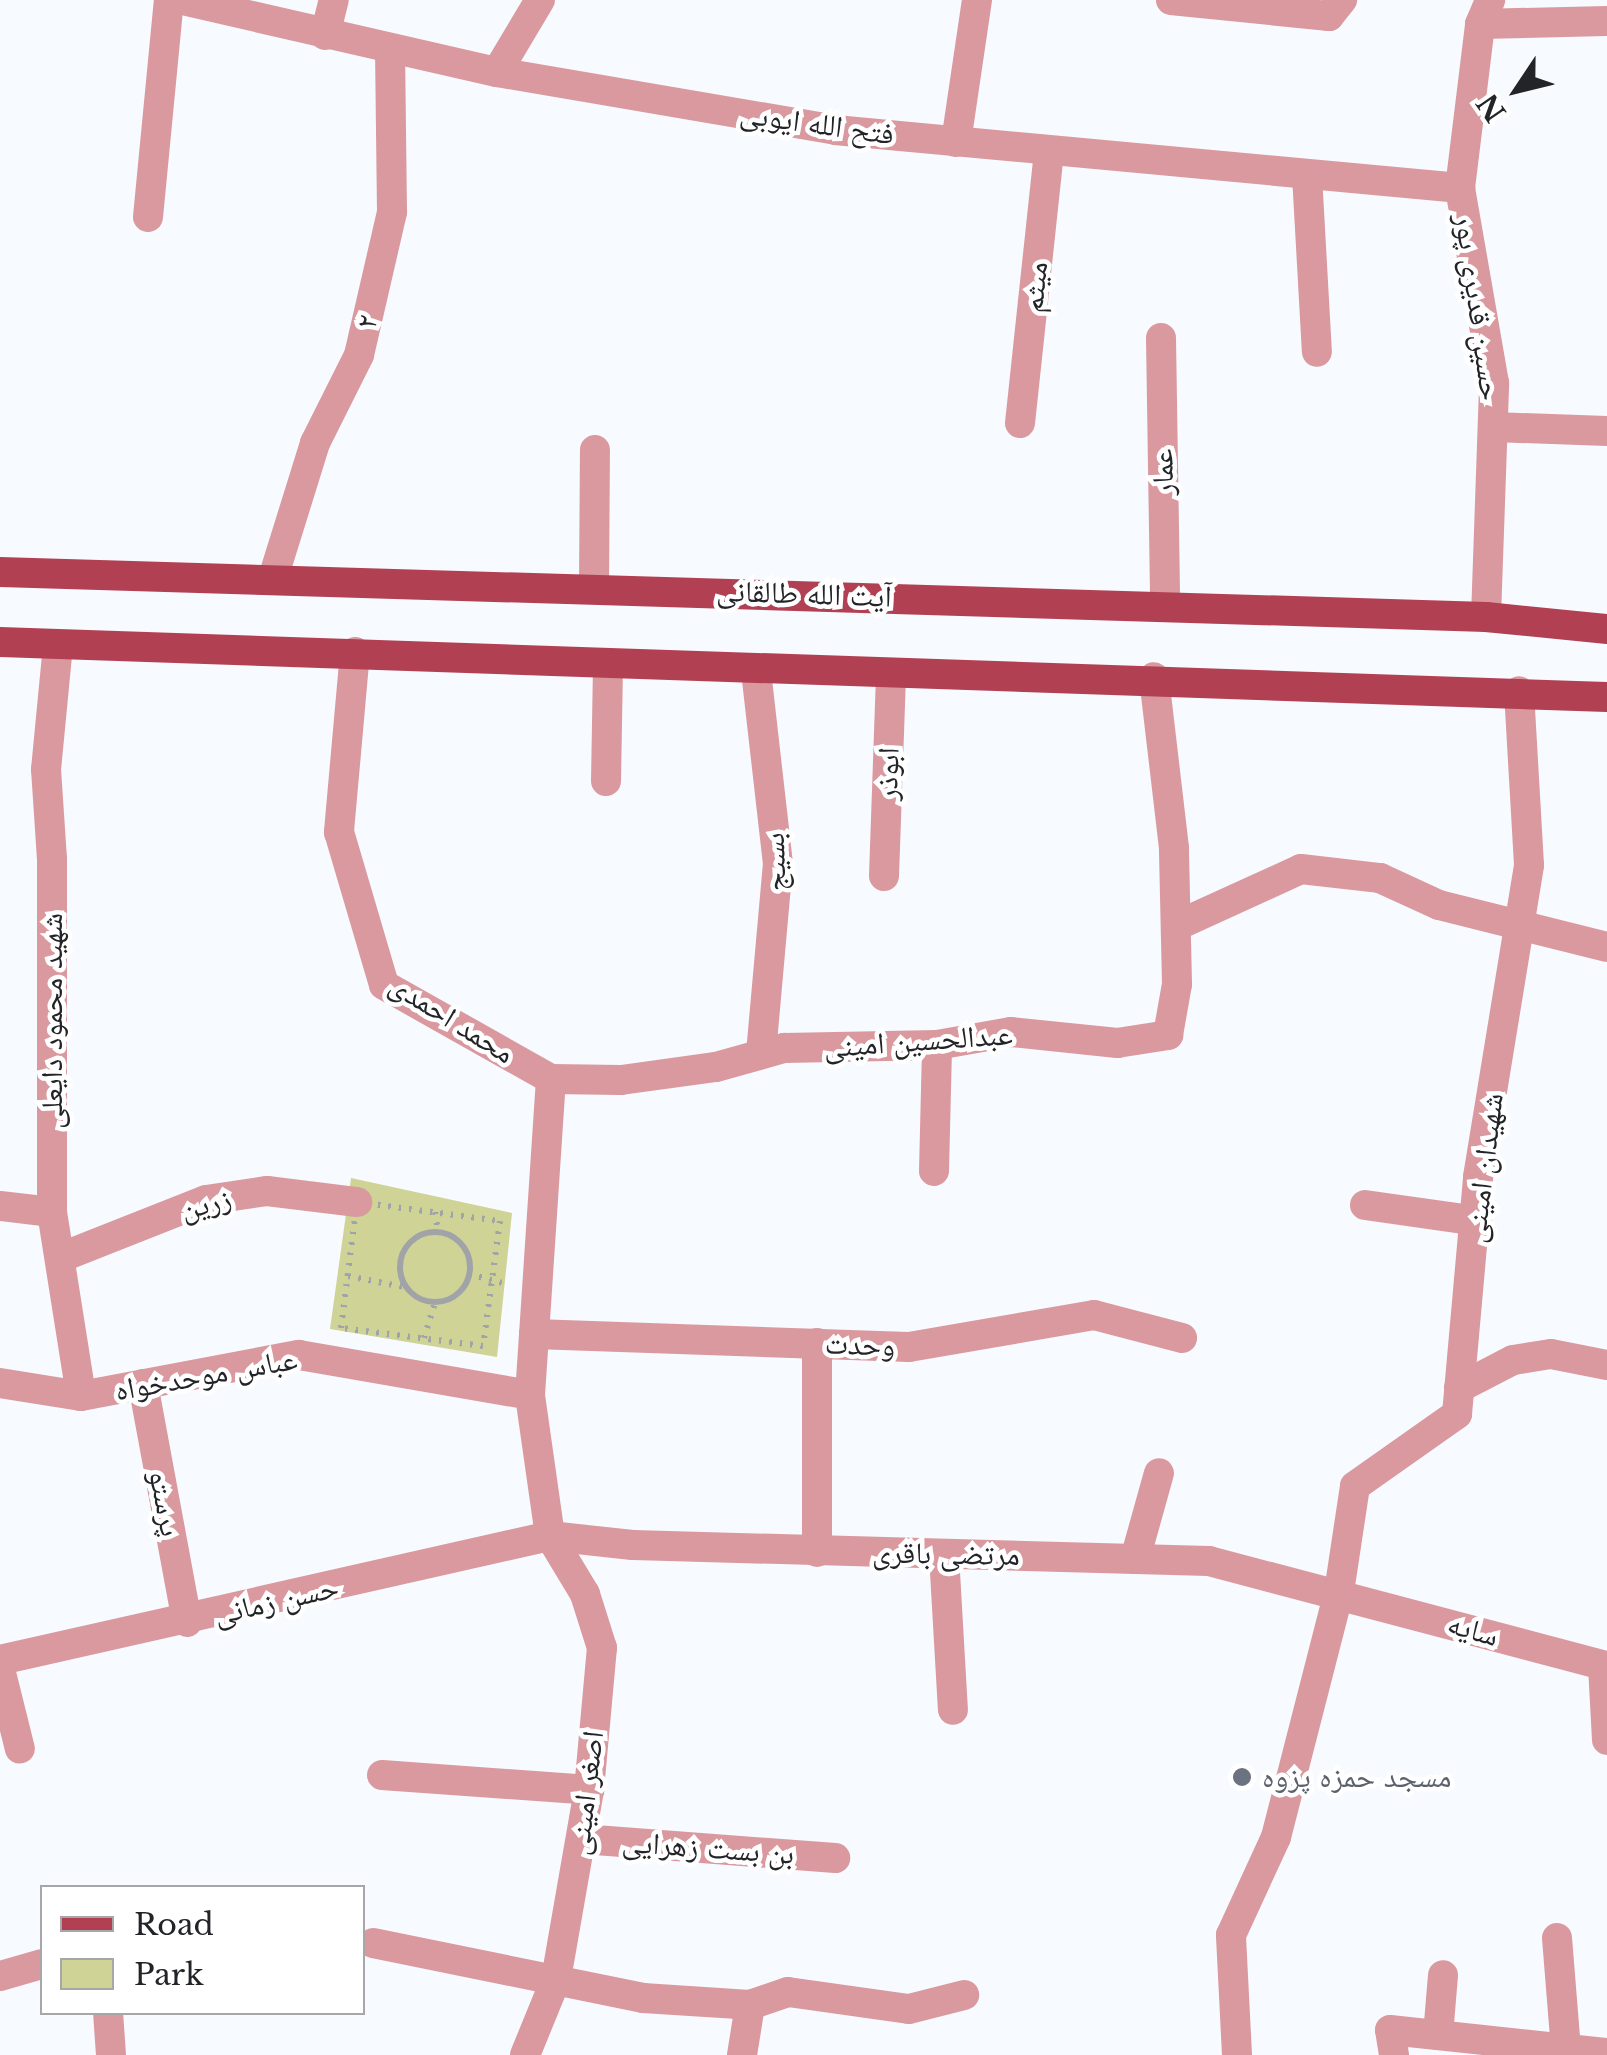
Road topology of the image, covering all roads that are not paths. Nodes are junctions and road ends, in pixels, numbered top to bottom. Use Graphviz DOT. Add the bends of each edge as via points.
graph roads {
  1 [pos="169,0"];
  2 [pos="182,0"];
  3 [pos="334,0"];
  4 [pos="540,0"];
  5 [pos="976,0"];
  6 [pos="1170,0"];
  7 [pos="1342,0"];
  8 [pos="1485,12"];
  9 [pos="1607,21"];
  10 [pos="325,34"];
  11 [pos="390,51"];
  12 [pos="497,72"];
  13 [pos="956,142"];
  14 [pos="1049,151"];
  15 [pos="1307,175"];
  16 [pos="1460,188"];
  17 [pos="148,217"];
  18 [pos="1161,338"];
  19 [pos="1317,352"];
  20 [pos="1020,423"];
  21 [pos="1493,427"];
  22 [pos="1607,431"];
  23 [pos="595,450"];
  24 [pos="0,572"];
  25 [pos="273,578"];
  26 [pos="594,587"];
  27 [pos="1164,606"];
  28 [pos="1486,617"];
  29 [pos="1607,629"];
  30 [pos="0,642"];
  31 [pos="58,645"];
  32 [pos="356,652"];
  33 [pos="608,664"];
  34 [pos="756,670"];
  35 [pos="891,673"];
  36 [pos="1154,677"];
  37 [pos="1519,692"];
  38 [pos="1607,698"];
  39 [pos="606,781"];
  40 [pos="884,876"];
  41 [pos="1176,926"];
  42 [pos="1522,930"];
  43 [pos="1607,947"];
  44 [pos="936,1045"];
  45 [pos="762,1054"];
  46 [pos="550,1078"];
  47 [pos="934,1170"];
  48 [pos="357,1202"];
  49 [pos="1364,1204"];
  50 [pos="0,1206"];
  51 [pos="52,1212"];
  52 [pos="1477,1221"];
  53 [pos="62,1257"];
  54 [pos="534,1334"];
  55 [pos="1182,1338"];
  56 [pos="817,1344"];
  57 [pos="1607,1365"];
  58 [pos="0,1382"];
  59 [pos="143,1384"];
  60 [pos="1459,1388"];
  61 [pos="530,1395"];
  62 [pos="81,1396"];
  63 [pos="1158,1473"];
  64 [pos="550,1536"];
  65 [pos="817,1552"];
  66 [pos="944,1554"];
  67 [pos="1135,1559"];
  68 [pos="1339,1592"];
  69 [pos="187,1622"];
  70 [pos="0,1660"];
  71 [pos="1605,1666"];
  72 [pos="0,1668"];
  73 [pos="953,1710"];
  74 [pos="1607,1740"];
  75 [pos="20,1749"];
  76 [pos="382,1776"];
  77 [pos="589,1790"];
  78 [pos="582,1838"];
  79 [pos="835,1858"];
  80 [pos="1557,1938"];
  81 [pos="373,1944"];
  82 [pos="40,1965"];
  83 [pos="1443,1975"];
  84 [pos="0,1976"];
  85 [pos="556,1979"];
  86 [pos="964,1995"];
  87 [pos="750,2005"];
  88 [pos="108,2015"];
  89 [pos="1438,2035"];
  90 [pos="1566,2048"];
  91 [pos="1515,2049"];
  92 [pos="1607,2053"];
  93 [pos="111,2055"];
  94 [pos="525,2055"];
  95 [pos="742,2055"];
  96 [pos="1237,2055"];
  97 [pos="1394,2055"];
  1 -- 17 [label="street"];
  2 -- 10 [label="street, فتح الله ایوبی"];
  3 -- 10 [label="street"];
  4 -- 12 [label="street"];
  5 -- 13 [label="street"];
  6 -- 7 [label="street" via="1329,16"];
  8 -- 9 [label="street"];
  8 -- 16 [label="street, حسین قدیری پور"];
  10 -- 11 [label="street, فتح الله ایوبی"];
  11 -- 12 [label="street, فتح الله ایوبی"];
  11 -- 25 [label="street, ۲" via="392,212 359,355 315,443"];
  12 -- 13 [label="street, فتح الله ایوبی" via="834,130"];
  13 -- 14 [label="street, فتح الله ایوبی"];
  14 -- 15 [label="street, فتح الله ایوبی"];
  14 -- 20 [label="street, میثم"];
  15 -- 16 [label="street, فتح الله ایوبی"];
  15 -- 19 [label="street"];
  16 -- 21 [label="street, حسین قدیری پور" via="1494,383"];
  18 -- 27 [label="street, عمار"];
  21 -- 22 [label="street"];
  21 -- 28 [label="street, حسین قدیری پور"];
  23 -- 26 [label="street"];
  24 -- 25 [label="main road, آیت الله طالقانی"];
  25 -- 26 [label="main road, آیت الله طالقانی"];
  26 -- 27 [label="main road, آیت الله طالقانی"];
  27 -- 28 [label="main road, آیت الله طالقانی"];
  28 -- 29 [label="main road, آیت الله طالقانی"];
  30 -- 31 [label="main road"];
  31 -- 32 [label="main road"];
  31 -- 51 [label="street, شهید محمود دایعلی" via="46,769"];
  32 -- 33 [label="main road"];
  32 -- 46 [label="street, محمد احمدی" via="339,832 384,984"];
  33 -- 34 [label="main road"];
  33 -- 39 [label="street"];
  34 -- 35 [label="main road"];
  34 -- 45 [label="street, بسیج" via="778,863"];
  35 -- 36 [label="main road"];
  35 -- 40 [label="street, ابوذر"];
  36 -- 37 [label="main road"];
  36 -- 41 [label="street, عبدالحسین امینی"];
  37 -- 38 [label="main road"];
  37 -- 42 [label="street, شهیدان امینی" via="1529,865"];
  41 -- 42 [label="street" via="1301,869 1380,878 1438,905"];
  41 -- 44 [label="street, عبدالحسین امینی" via="1177,984 1168,1035 1117,1043 1011,1032"];
  42 -- 43 [label="street"];
  42 -- 52 [label="street, شهیدان امینی" via="1478,1176"];
  44 -- 45 [label="street, عبدالحسین امینی"];
  44 -- 47 [label="street"];
  45 -- 46 [label="street, عبدالحسین امینی" via="621,1080"];
  46 -- 54 [label="street"];
  48 -- 53 [label="street, زرین" via="268,1192 206,1200"];
  49 -- 52 [label="street"];
  50 -- 51 [label="street"];
  51 -- 53 [label="street, شهید محمود دایعلی"];
  52 -- 60 [label="street, شهیدان امینی"];
  53 -- 62 [label="street, شهید محمود دایعلی"];
  54 -- 56 [label="street, وحدت"];
  54 -- 61 [label="street"];
  55 -- 56 [label="street, وحدت" via="1094,1315 909,1346"];
  56 -- 65 [label="street"];
  57 -- 60 [label="street" via="1550,1354 1513,1360"];
  58 -- 62 [label="street, عباس موحدخواه"];
  59 -- 61 [label="street, عباس موحدخواه" via="299,1355"];
  59 -- 62 [label="street, عباس موحدخواه"];
  59 -- 69 [label="street, پرستو"];
  60 -- 68 [label="street, شهیدان امینی" via="1457,1414 1355,1486"];
  61 -- 64 [label="street"];
  63 -- 67 [label="street"];
  64 -- 65 [label="street, مرتضی باقری"];
  64 -- 69 [label="street, حسن زمانی"];
  64 -- 77 [label="street, اصغر امینی" via="585,1594 602,1648"];
  65 -- 66 [label="street, مرتضی باقری"];
  66 -- 67 [label="street, مرتضی باقری"];
  66 -- 73 [label="street"];
  67 -- 68 [label="street, مرتضی باقری" via="1210,1561"];
  68 -- 71 [label="street, سایه"];
  68 -- 96 [label="street" via="1276,1837 1231,1935"];
  69 -- 70 [label="street, حسن زمانی"];
  71 -- 74 [label="street"];
  72 -- 75 [label="street"];
  76 -- 77 [label="street"];
  77 -- 78 [label="street, اصغر امینی"];
  78 -- 79 [label="street, بن بست زهرایی"];
  78 -- 85 [label="street, اصغر امینی"];
  80 -- 90 [label="street"];
  81 -- 85 [label="street"];
  82 -- 84 [label="street"];
  83 -- 89 [label="street"];
  85 -- 87 [label="street" via="644,1998"];
  85 -- 94 [label="street, اصغر امینی"];
  86 -- 87 [label="street" via="910,2009 788,1992"];
  87 -- 95 [label="street"];
  88 -- 93 [label="street"];
  89 -- 91 [label="street"];
  89 -- 97 [label="street" via="1390,2030"];
  90 -- 91 [label="street"];
  90 -- 92 [label="street"];
}
